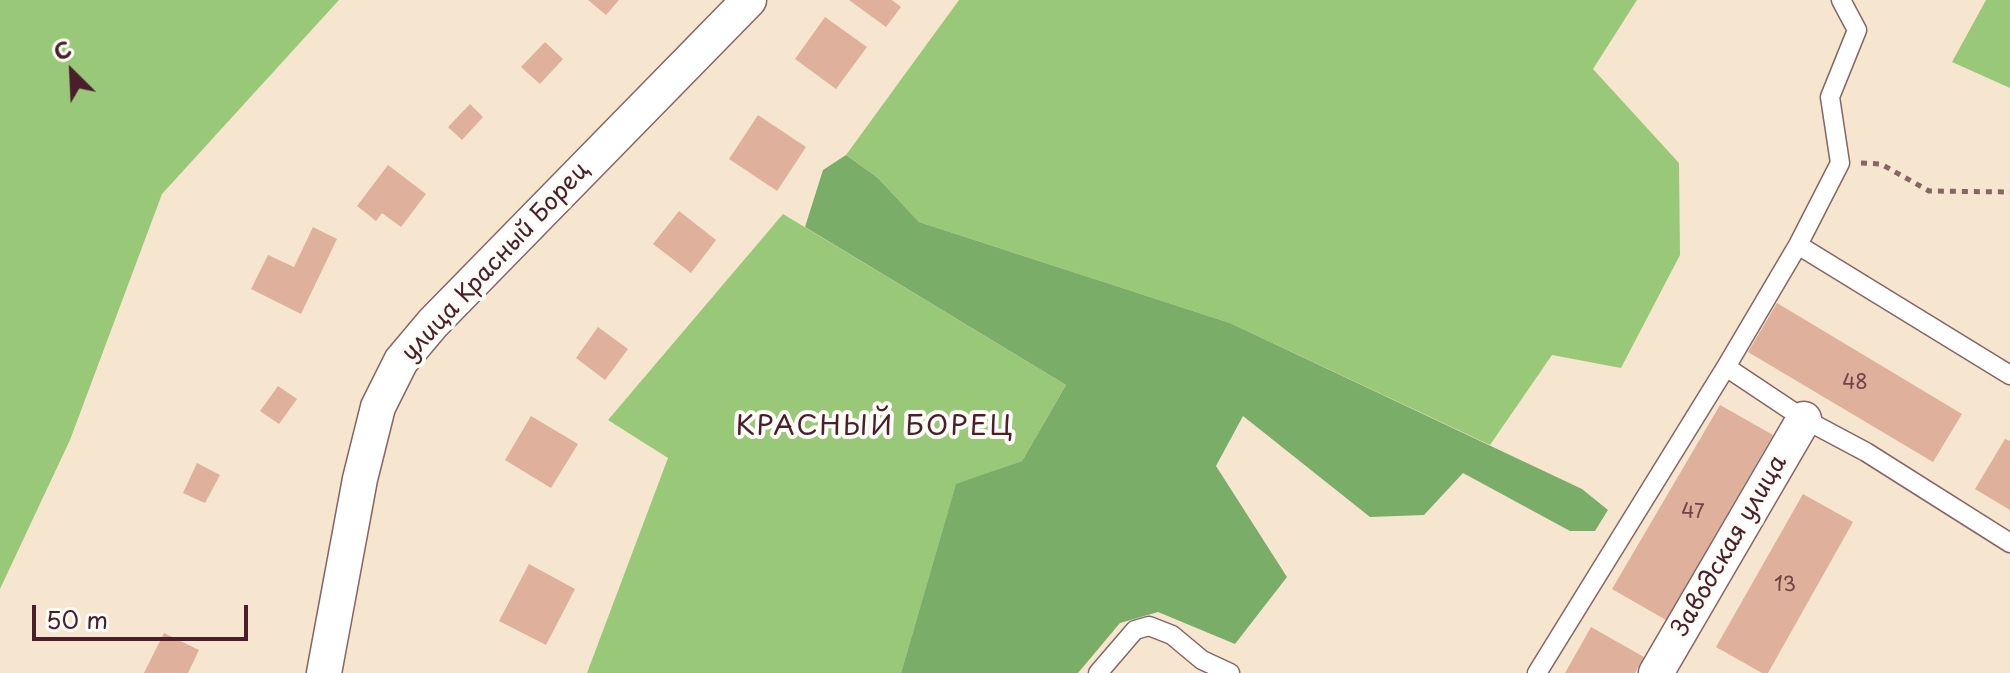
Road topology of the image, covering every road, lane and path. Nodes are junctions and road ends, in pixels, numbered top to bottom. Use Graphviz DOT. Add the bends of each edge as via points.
graph roads {
  1 [pos="749,0"];
  2 [pos="1841,0"];
  3 [pos="1840,163"];
  4 [pos="2010,192"];
  5 [pos="1798,245"];
  6 [pos="1726,367"];
  7 [pos="2010,375"];
  8 [pos="1804,419"];
  9 [pos="2010,543"];
  10 [pos="324,673"];
  11 [pos="1098,673"];
  12 [pos="1230,673"];
  13 [pos="1537,673"];
  14 [pos="1656,673"];
  1 -- 10 [label="street, улица Красный Борец" via="401,361 378,407 360,479"];
  2 -- 3 [label="lane" via="1857,30 1830,97"];
  3 -- 4 [label="path" via="1881,164 1929,191"];
  3 -- 5 [label="lane"];
  5 -- 6 [label="lane"];
  5 -- 7 [label="lane"];
  6 -- 8 [label="lane"];
  6 -- 13 [label="lane"];
  8 -- 9 [label="lane"];
  8 -- 14 [label="street, Заводская улица"];
  11 -- 12 [label="lane" via="1135,630 1149,626"];
}
